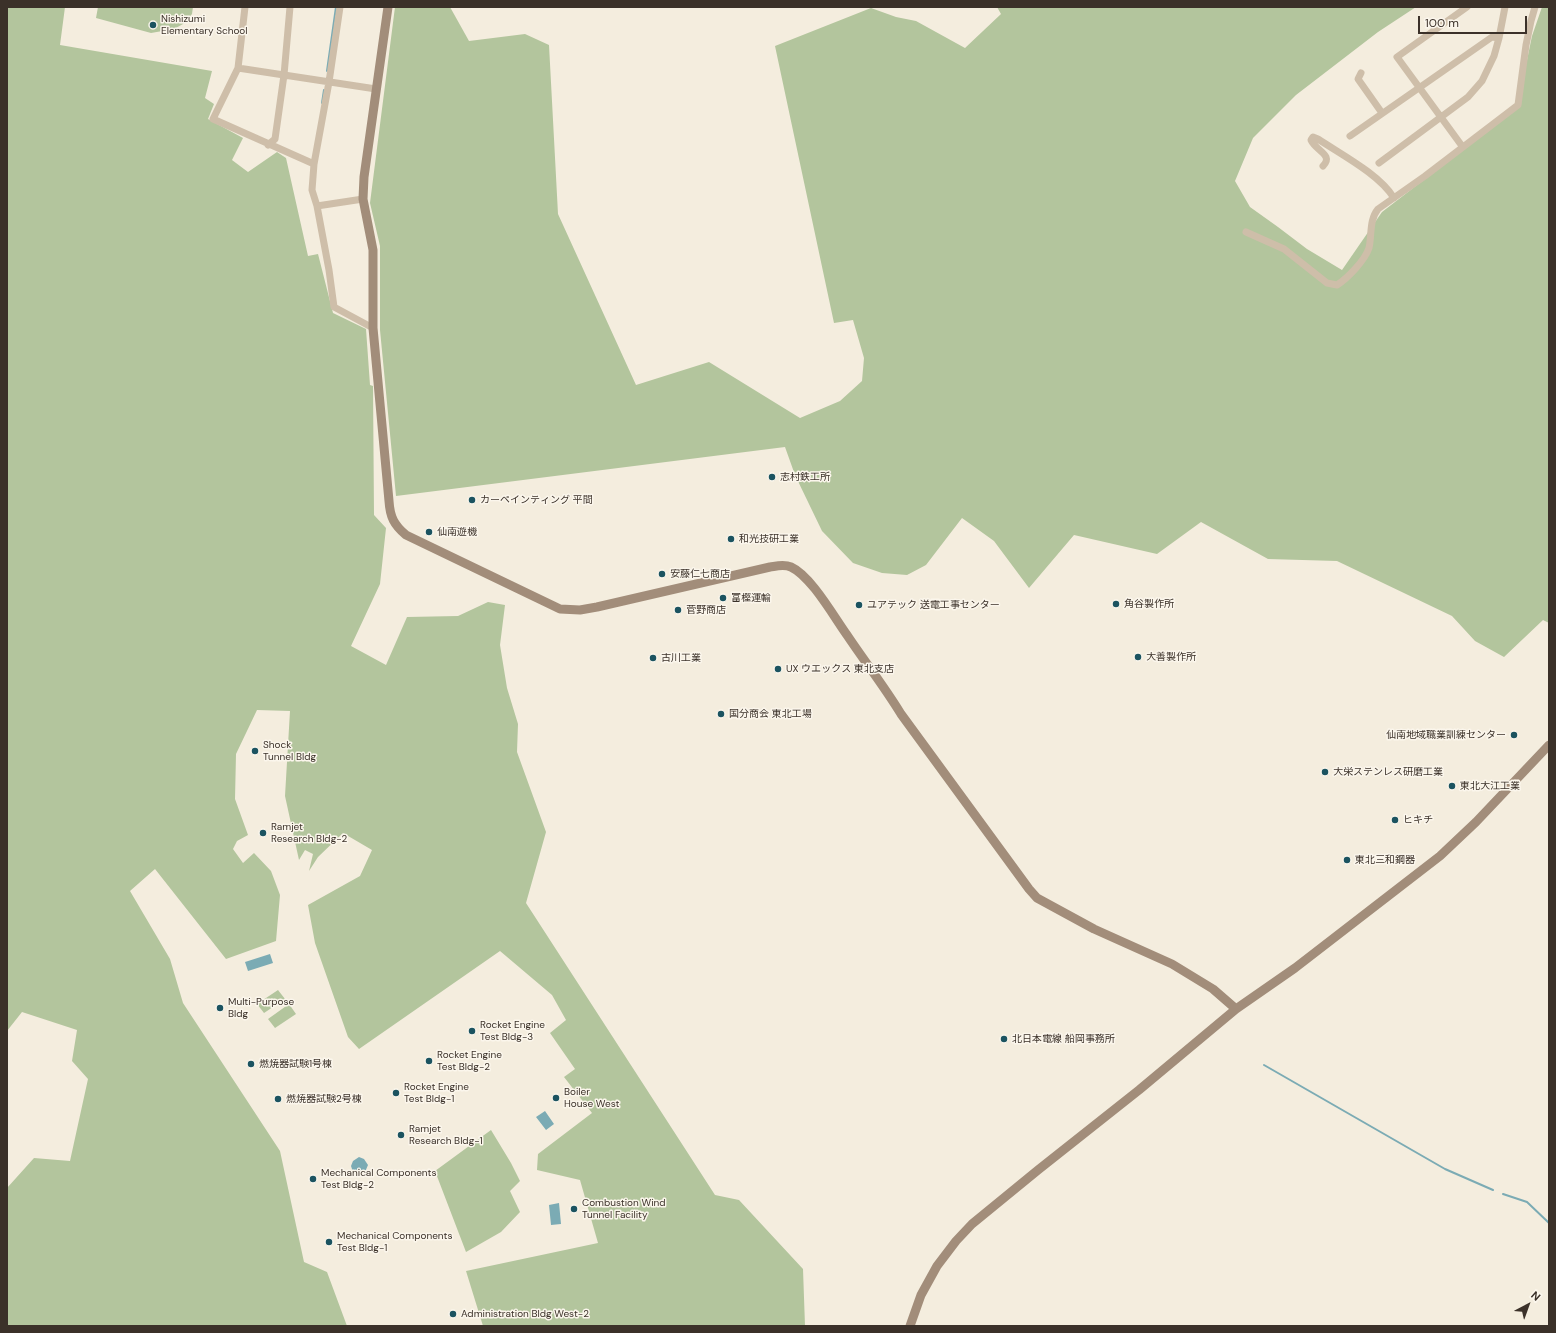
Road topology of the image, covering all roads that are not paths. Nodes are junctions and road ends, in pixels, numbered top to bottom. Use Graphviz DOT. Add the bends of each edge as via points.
graph roads {
  1 [pos="244,7"];
  2 [pos="290,7"];
  3 [pos="340,7"];
  4 [pos="388,7"];
  5 [pos="1467,7"];
  6 [pos="1505,7"];
  7 [pos="1535,7"];
  8 [pos="1499,38"];
  9 [pos="238,68"];
  10 [pos="1361,73"];
  11 [pos="284,75"];
  12 [pos="329,82"];
  13 [pos="376,89"];
  14 [pos="1420,89"];
  15 [pos="1382,113"];
  16 [pos="1442,117"];
  17 [pos="1350,136"];
  18 [pos="268,145"];
  19 [pos="1462,146"];
  20 [pos="1379,163"];
  21 [pos="314,164"];
  22 [pos="1323,166"];
  23 [pos="1394,198"];
  24 [pos="363,199"];
  25 [pos="317,206"];
  26 [pos="1246,232"];
  27 [pos="373,328"];
  28 [pos="1549,745"];
  29 [pos="1236,1009"];
  30 [pos="910,1326"];
  1 -- 9 [label="street"];
  2 -- 11 [label="street"];
  3 -- 12 [label="street"];
  4 -- 13 [label="street"];
  5 -- 14 [label="street" via="1397,57"];
  6 -- 8 [label="street"];
  7 -- 19 [label="street" via="1518,105"];
  8 -- 14 [label="street" via="1492,37"];
  8 -- 16 [label="street" via="1482,81 1468,97"];
  9 -- 11 [label="street"];
  9 -- 18 [label="street" via="213,119"];
  10 -- 15 [label="street" via="1358,79"];
  11 -- 12 [label="street"];
  11 -- 18 [label="street" via="275,139"];
  12 -- 13 [label="street"];
  12 -- 21 [label="street"];
  13 -- 24 [label="street"];
  14 -- 15 [label="street"];
  14 -- 16 [label="street"];
  15 -- 17 [label="street"];
  16 -- 19 [label="street"];
  16 -- 20 [label="street"];
  18 -- 21 [label="street"];
  19 -- 23 [label="street"];
  21 -- 25 [label="street" via="312,190"];
  22 -- 23 [label="street" via="1328,159 1313,144 1313,137 1360,167"];
  23 -- 26 [label="street" via="1374,213 1369,247 1365,256 1337,285 1327,283 1284,250"];
  24 -- 25 [label="street"];
  24 -- 27 [label="street" via="373,250"];
  25 -- 27 [label="street" via="334,307"];
  27 -- 29 [label="street" via="390,513 398,528 406,535 560,609 580,610 597,607 770,567 790,567 800,573 831,611 901,714 1037,898 1094,929 1172,964 1213,989"];
  28 -- 29 [label="street" via="1440,856 1295,968"];
  29 -- 30 [label="street" via="972,1224 937,1266 921,1295"];
}
